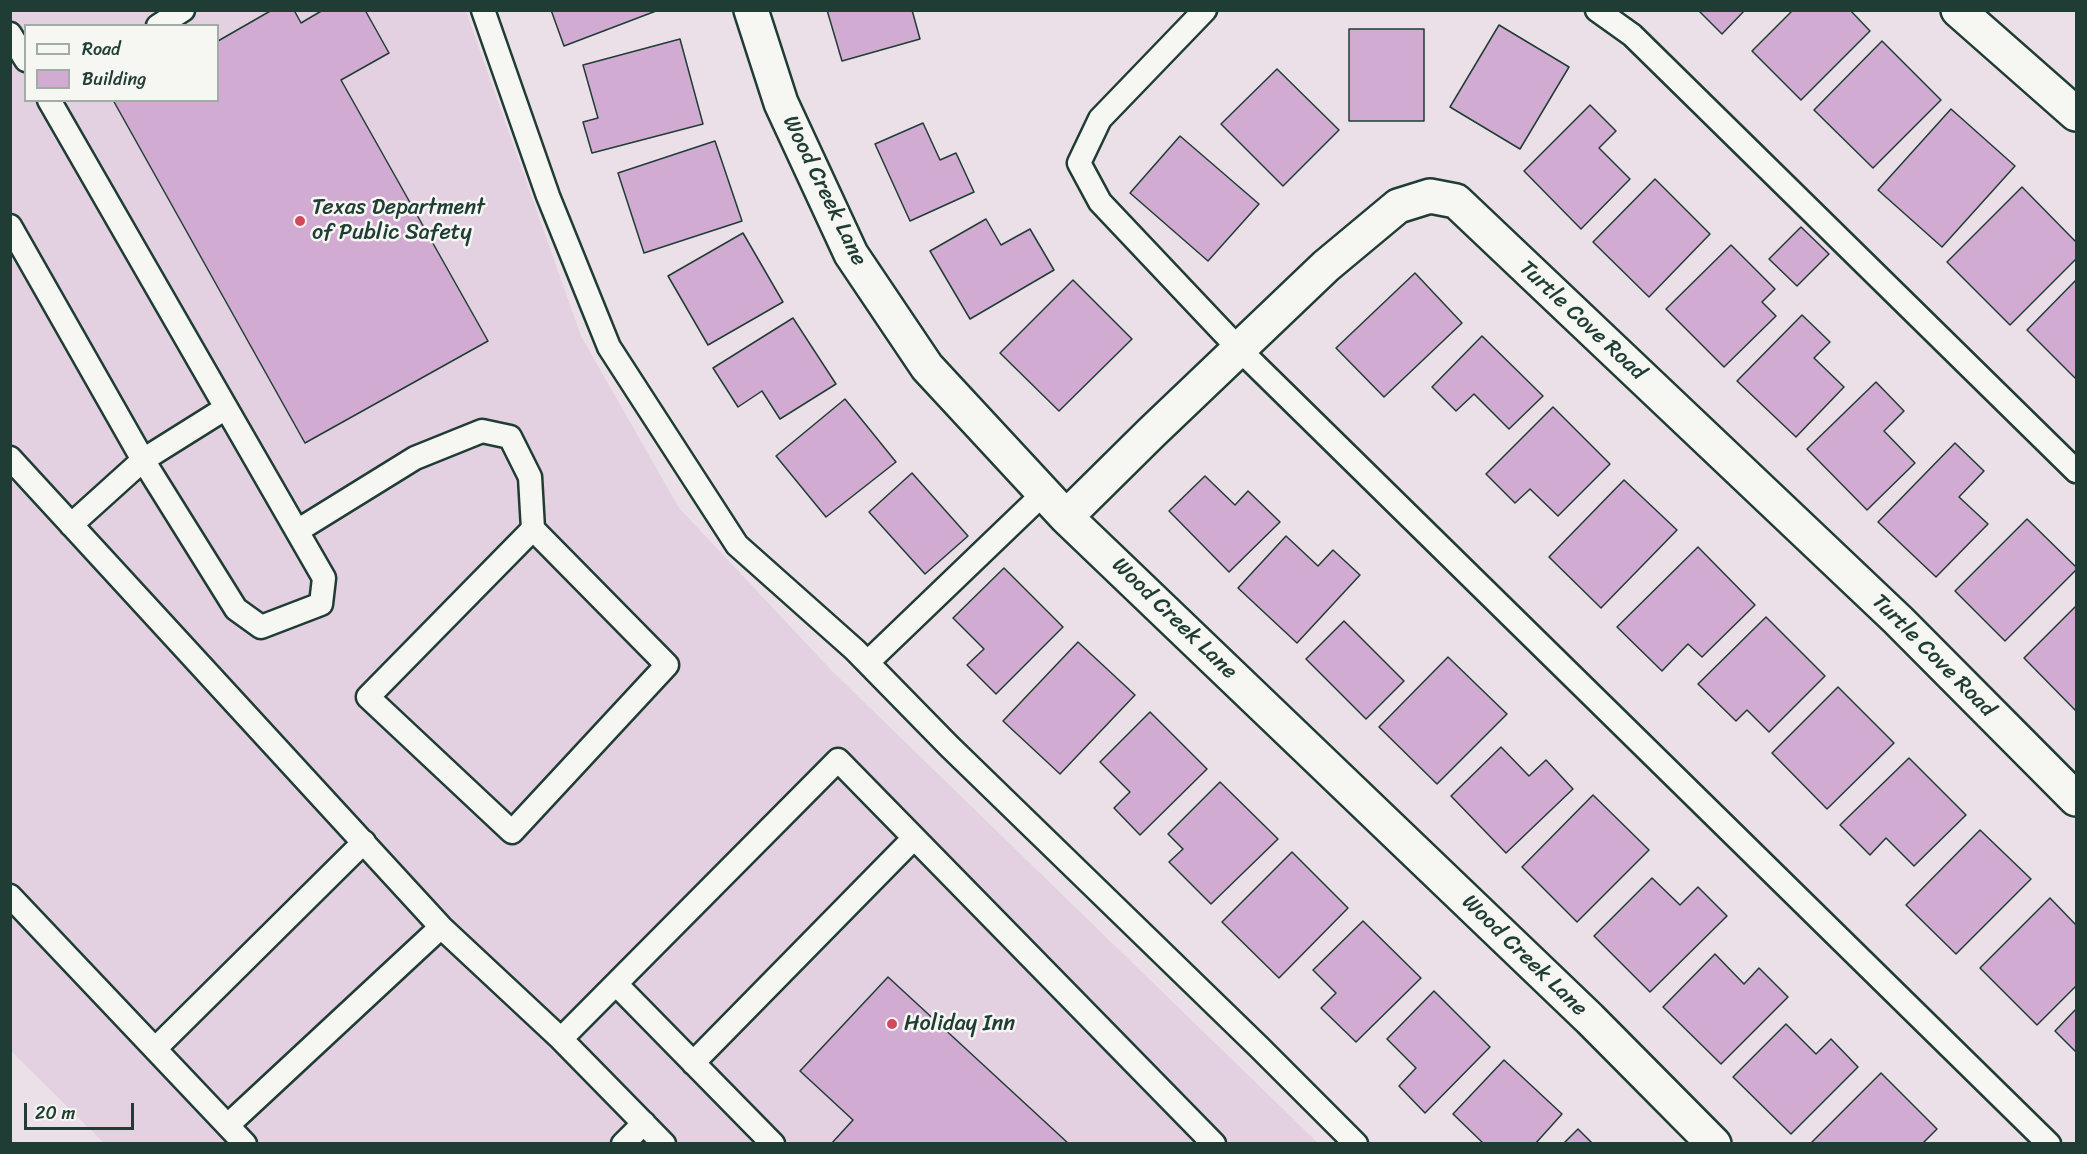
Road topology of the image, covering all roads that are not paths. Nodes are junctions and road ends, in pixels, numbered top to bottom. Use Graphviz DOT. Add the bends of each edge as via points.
graph roads {
  1 [pos="183,10"];
  2 [pos="483,10"];
  3 [pos="751,10"];
  4 [pos="1205,10"];
  5 [pos="1597,10"];
  6 [pos="1959,10"];
  7 [pos="161,24"];
  8 [pos="10,34"];
  9 [pos="24,57"];
  10 [pos="50,102"];
  11 [pos="2073,104"];
  12 [pos="10,226"];
  13 [pos="1239,349"];
  14 [pos="226,408"];
  15 [pos="10,458"];
  16 [pos="143,460"];
  17 [pos="2076,471"];
  18 [pos="1044,493"];
  19 [pos="1066,517"];
  20 [pos="71,525"];
  21 [pos="533,530"];
  22 [pos="297,531"];
  23 [pos="868,662"];
  24 [pos="2076,799"];
  25 [pos="914,838"];
  26 [pos="364,843"];
  27 [pos="10,896"];
  28 [pos="441,927"];
  29 [pos="616,984"];
  30 [pos="561,1039"];
  31 [pos="155,1049"];
  32 [pos="693,1063"];
  33 [pos="644,1124"];
  34 [pos="228,1125"];
  35 [pos="245,1143"];
  36 [pos="623,1143"];
  37 [pos="664,1143"];
  38 [pos="773,1143"];
  39 [pos="1214,1143"];
  40 [pos="1356,1143"];
  41 [pos="1714,1143"];
  42 [pos="2049,1143"];
  1 -- 7 [label="lane"];
  2 -- 23 [label="lane" via="548,196 609,347 737,545"];
  3 -- 18 [label="street, Wood Creek Lane" via="781,103 851,254 927,367"];
  4 -- 13 [label="lane" via="1100,119 1079,163 1100,202"];
  5 -- 17 [label="lane" via="1632,35"];
  6 -- 11 [label="street"];
  8 -- 9 [label="lane"];
  10 -- 14 [label="lane"];
  12 -- 16 [label="lane"];
  13 -- 19 [label="street, Turtle Cove Road"];
  13 -- 24 [label="street, Turtle Cove Road" via="1326,266 1398,206 1430,196 1456,201 1898,620"];
  13 -- 42 [label="lane"];
  14 -- 16 [label="lane"];
  14 -- 22 [label="lane"];
  15 -- 20 [label="lane"];
  16 -- 20 [label="lane"];
  16 -- 22 [label="lane" via="236,609 261,627 321,604 324,578"];
  18 -- 19 [label="street, Wood Creek Lane"];
  18 -- 23 [label="lane"];
  19 -- 41 [label="street, Wood Creek Lane"];
  20 -- 26 [label="lane"];
  21 -- 21 [label="lane" via="368,697 512,832 667,665"];
  21 -- 22 [label="lane" via="530,477 510,437 482,431 416,458"];
  23 -- 40 [label="lane"];
  25 -- 29 [label="lane" via="838,760"];
  25 -- 32 [label="lane"];
  25 -- 39 [label="lane"];
  26 -- 28 [label="lane"];
  26 -- 31 [label="lane"];
  27 -- 31 [label="lane"];
  28 -- 30 [label="lane"];
  28 -- 34 [label="lane"];
  29 -- 30 [label="lane"];
  29 -- 32 [label="lane"];
  30 -- 33 [label="lane"];
  31 -- 34 [label="lane"];
  32 -- 38 [label="lane"];
  33 -- 36 [label="lane"];
  33 -- 37 [label="lane"];
  34 -- 35 [label="lane"];
}
